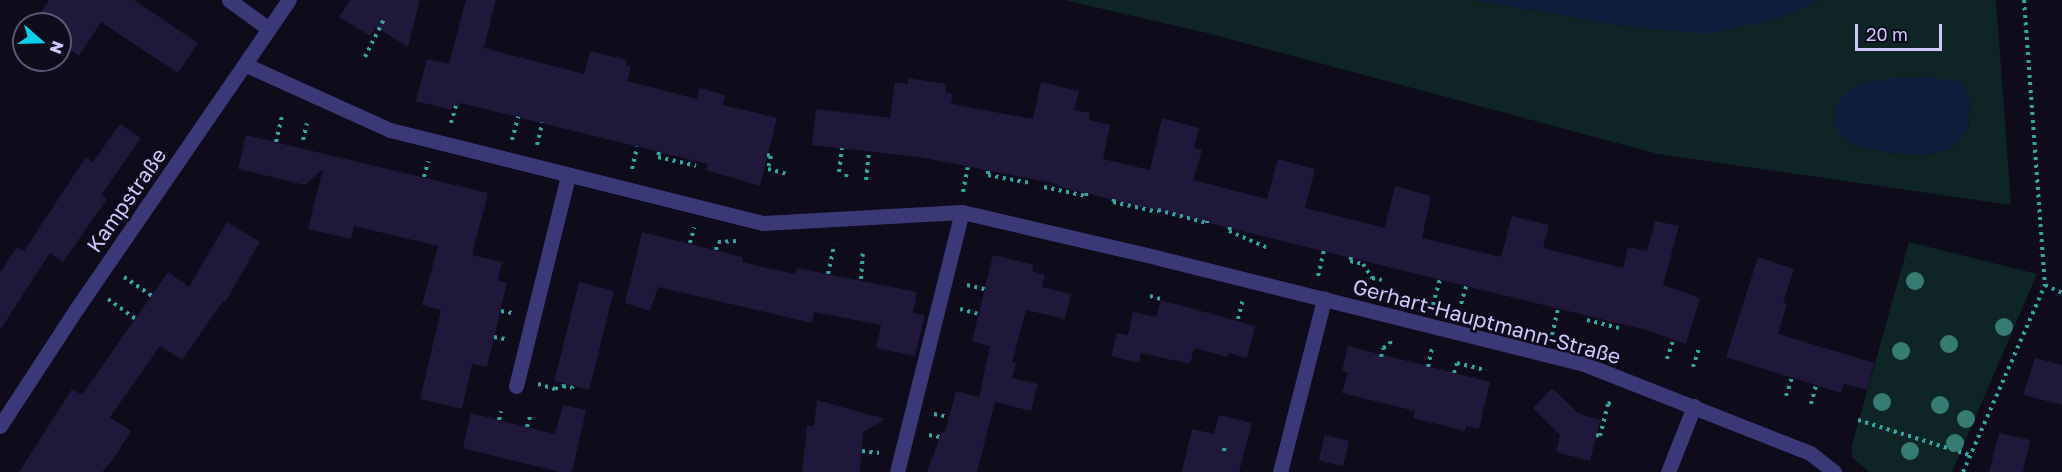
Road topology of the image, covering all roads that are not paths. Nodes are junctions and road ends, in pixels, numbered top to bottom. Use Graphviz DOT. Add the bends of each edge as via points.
graph roads {
  1 [pos="229,0"];
  2 [pos="289,0"];
  3 [pos="269,29"];
  4 [pos="246,64"];
  5 [pos="568,176"];
  6 [pos="962,212"];
  7 [pos="1324,300"];
  8 [pos="516,386"];
  9 [pos="1694,406"];
  10 [pos="0,426"];
  11 [pos="897,472"];
  12 [pos="1280,472"];
  13 [pos="1668,472"];
  14 [pos="1834,472"];
  1 -- 3 [label="street"];
  2 -- 3 [label="street, Kampstraße"];
  3 -- 4 [label="street, Kampstraße"];
  4 -- 5 [label="street, Gerhart-Hauptmann-Straße" via="390,130"];
  4 -- 10 [label="street, Kampstraße"];
  5 -- 6 [label="street, Gerhart-Hauptmann-Straße" via="763,223"];
  5 -- 8 [label="street"];
  6 -- 7 [label="street, Gerhart-Hauptmann-Straße"];
  6 -- 11 [label="street"];
  7 -- 9 [label="street, Gerhart-Hauptmann-Straße" via="1584,364"];
  7 -- 12 [label="street, Gerhart-Hauptmann-Straße"];
  9 -- 13 [label="street"];
  9 -- 14 [label="street, Gerhart-Hauptmann-Straße" via="1810,453"];
}
